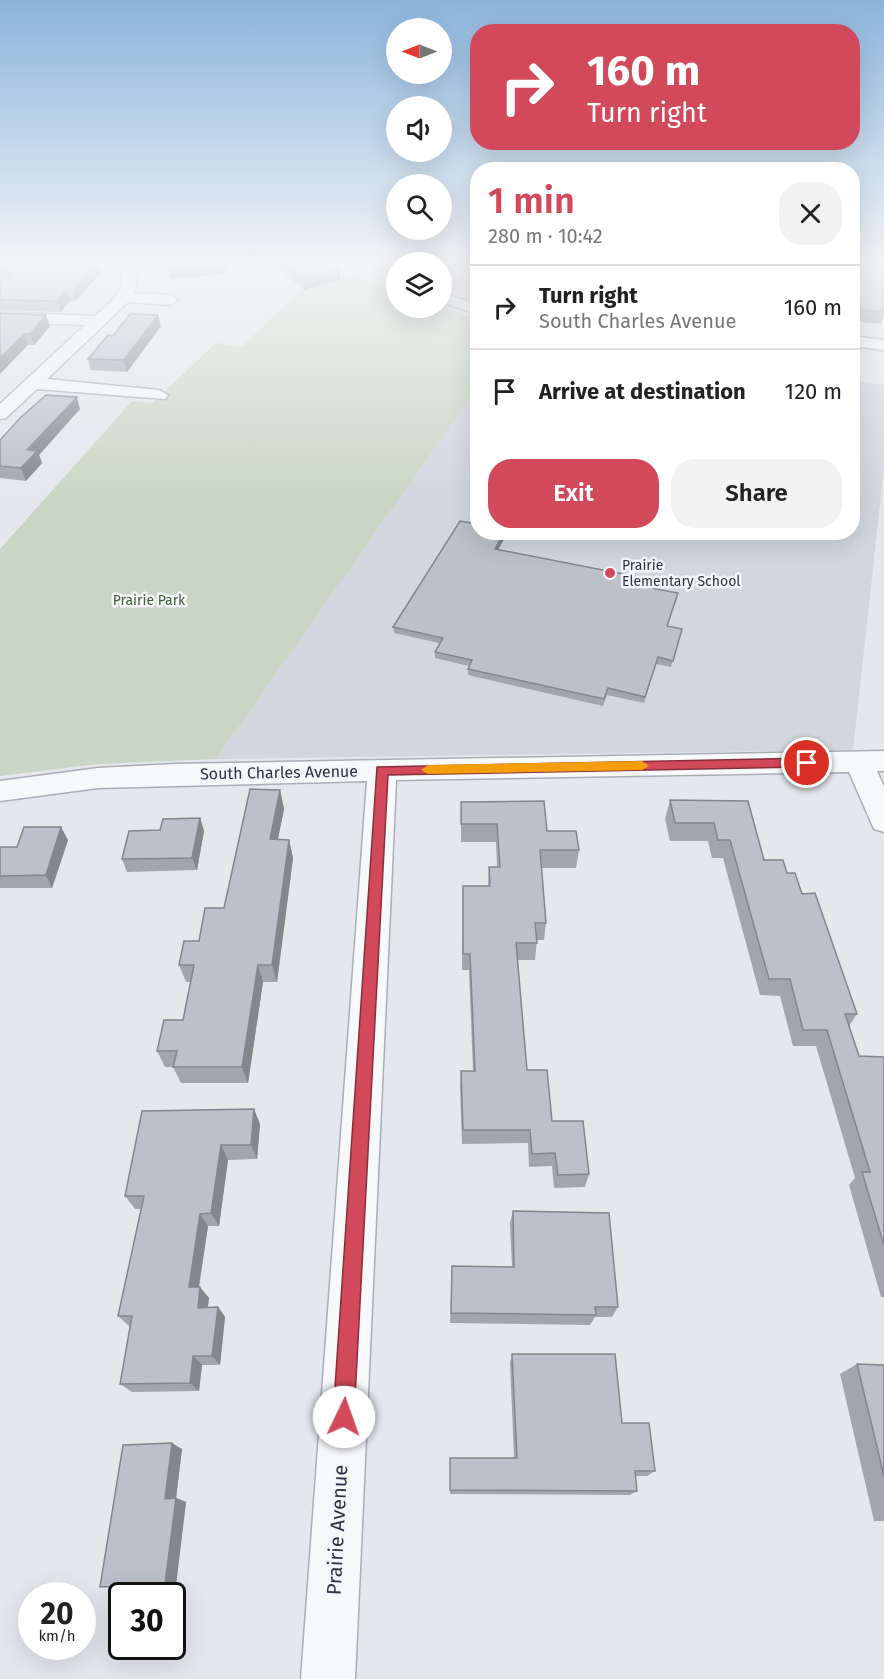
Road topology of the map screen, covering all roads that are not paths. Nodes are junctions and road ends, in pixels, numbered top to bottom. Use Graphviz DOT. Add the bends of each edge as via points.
graph roads {
  1 [pos="78,340"];
  2 [pos="860,342"];
  3 [pos="884,345"];
  4 [pos="33,383"];
  5 [pos="159,395"];
  6 [pos="0,414"];
  7 [pos="872,762"];
  8 [pos="382,771"];
  9 [pos="0,792"];
  10 [pos="884,821"];
  11 [pos="328,1679"];
  1 -- 4 [label="street"];
  2 -- 3 [label="street"];
  4 -- 5 [label="street"];
  4 -- 6 [label="street"];
  7 -- 8 [label="street, South Charles Avenue"];
  7 -- 10 [label="street"];
  8 -- 9 [label="street, South Charles Avenue" via="98,778"];
  8 -- 11 [label="street, Prairie Avenue"];
}
